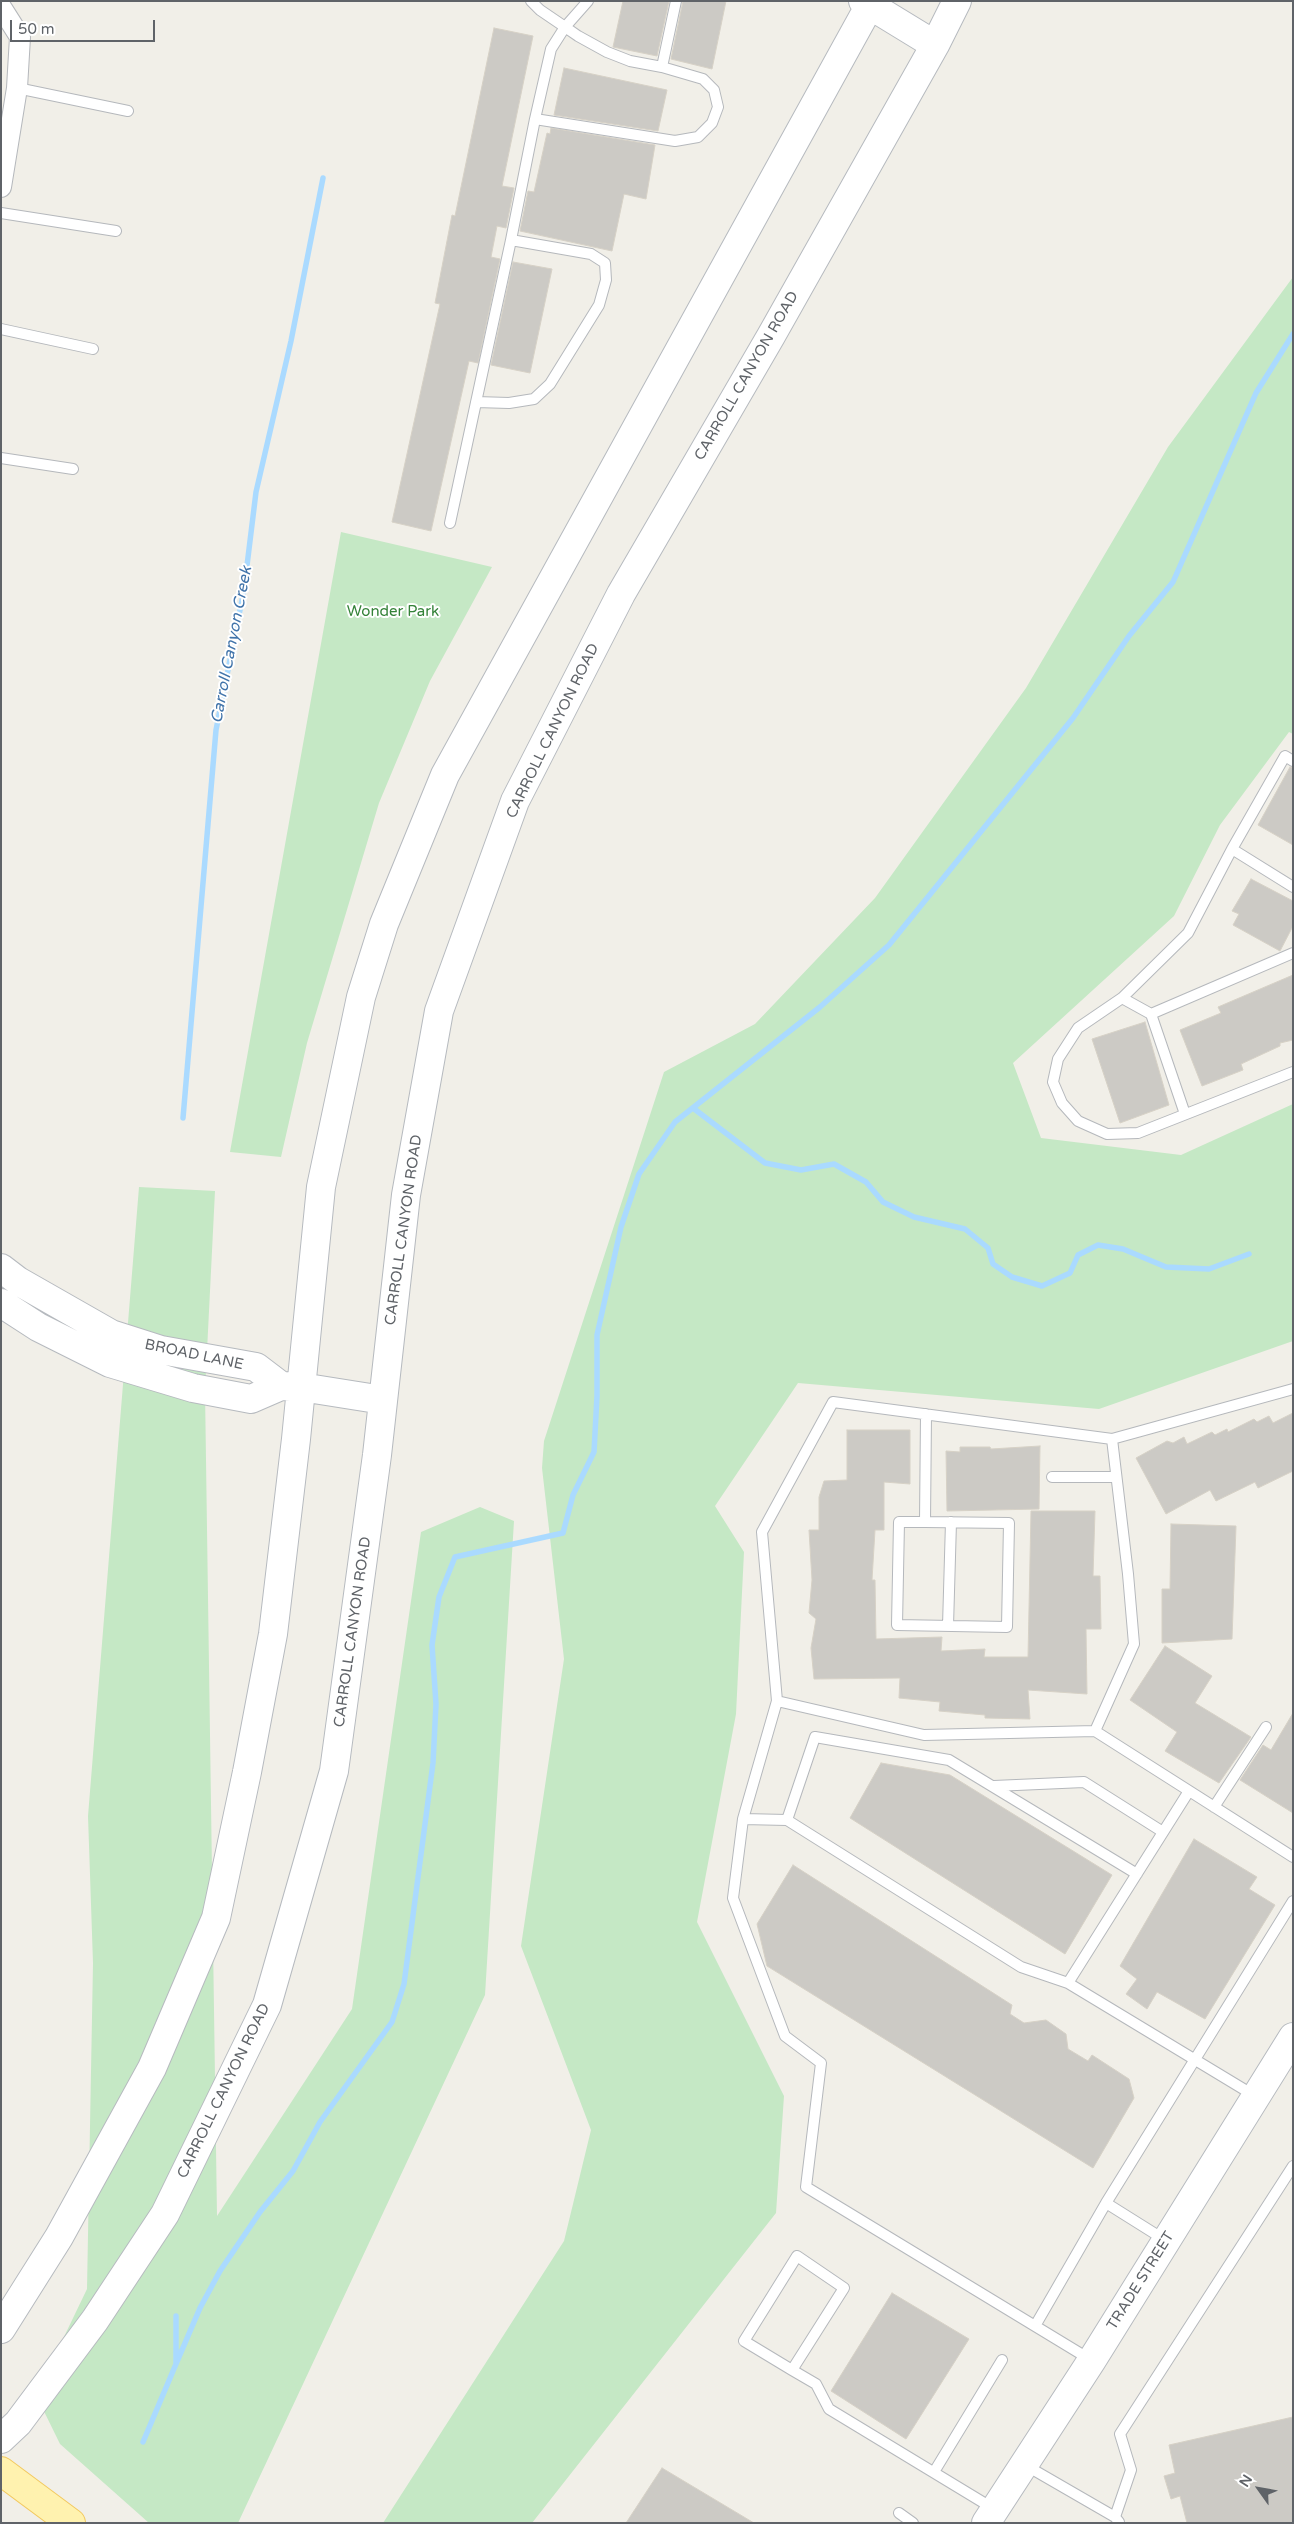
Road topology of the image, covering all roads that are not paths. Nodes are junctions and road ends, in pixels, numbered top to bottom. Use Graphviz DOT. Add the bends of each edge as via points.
graph roads {
  1 [pos="531,1"];
  2 [pos="588,1"];
  3 [pos="676,1"];
  4 [pos="957,1"];
  5 [pos="869,2"];
  6 [pos="1,6"];
  7 [pos="565,27"];
  8 [pos="935,45"];
  9 [pos="662,67"];
  10 [pos="17,88"];
  11 [pos="128,111"];
  12 [pos="535,119"];
  13 [pos="1,187"];
  14 [pos="1,213"];
  15 [pos="116,232"];
  16 [pos="511,240"];
  17 [pos="1,329"];
  18 [pos="94,349"];
  19 [pos="476,402"];
  20 [pos="1,458"];
  21 [pos="73,469"];
  22 [pos="450,523"];
  23 [pos="1293,761"];
  24 [pos="1232,849"];
  25 [pos="1293,887"];
  26 [pos="1293,953"];
  27 [pos="1122,998"];
  28 [pos="1151,1014"];
  29 [pos="1293,1072"];
  30 [pos="1185,1114"];
  31 [pos="1,1268"];
  32 [pos="1,1303"];
  33 [pos="291,1386"];
  34 [pos="1293,1389"];
  35 [pos="383,1400"];
  36 [pos="926,1414"];
  37 [pos="1112,1439"];
  38 [pos="1052,1477"];
  39 [pos="1116,1477"];
  40 [pos="925,1522"];
  41 [pos="951,1522"];
  42 [pos="948,1626"];
  43 [pos="777,1701"];
  44 [pos="1266,1726"];
  45 [pos="1095,1731"];
  46 [pos="992,1786"];
  47 [pos="1189,1790"];
  48 [pos="1214,1806"];
  49 [pos="744,1818"];
  50 [pos="787,1820"];
  51 [pos="1163,1832"];
  52 [pos="1293,1857"];
  53 [pos="1137,1874"];
  54 [pos="1293,1901"];
  55 [pos="1068,1983"];
  56 [pos="1292,2039"];
  57 [pos="1195,2060"];
  58 [pos="1256,2096"];
  59 [pos="1293,2166"];
  60 [pos="1106,2203"];
  61 [pos="59,2237"];
  62 [pos="1166,2241"];
  63 [pos="1,2292"];
  64 [pos="1035,2326"];
  65 [pos="1,2328"];
  66 [pos="1002,2360"];
  67 [pos="1092,2360"];
  68 [pos="792,2370"];
  69 [pos="1,2438"];
  70 [pos="1024,2465"];
  71 [pos="1,2471"];
  72 [pos="934,2472"];
  73 [pos="899,2513"];
  74 [pos="990,2516"];
  75 [pos="1118,2520"];
  76 [pos="71,2523"];
  77 [pos="913,2523"];
  1 -- 7 [label="lane"];
  2 -- 7 [label="lane"];
  3 -- 9 [label="lane"];
  4 -- 8 [label="main road, CARROLL CANYON ROAD"];
  5 -- 8 [label="main road"];
  5 -- 33 [label="main road" via="445,775 412,853 384,924 362,997 321,1187"];
  6 -- 10 [label="street" via="20,37"];
  7 -- 9 [label="lane" via="607,52 630,61"];
  7 -- 12 [label="lane" via="551,49"];
  8 -- 35 [label="main road, CARROLL CANYON ROAD" via="621,594 515,801 440,1011 406,1195"];
  9 -- 12 [label="lane" via="703,79 714,90 718,107 712,122 698,137 675,141"];
  10 -- 11 [label="lane"];
  10 -- 13 [label="street"];
  12 -- 16 [label="lane"];
  14 -- 15 [label="lane"];
  16 -- 19 [label="lane"];
  16 -- 19 [label="lane" via="591,254 605,263 606,280 599,305 550,384 534,399 509,403"];
  17 -- 18 [label="lane"];
  19 -- 22 [label="lane"];
  20 -- 21 [label="lane"];
  23 -- 24 [label="lane" via="1285,756"];
  24 -- 25 [label="lane"];
  24 -- 27 [label="lane" via="1188,933"];
  26 -- 28 [label="lane"];
  27 -- 28 [label="lane"];
  27 -- 30 [label="lane" via="1078,1028 1058,1059 1053,1082 1062,1103 1078,1121 1107,1134 1138,1133"];
  28 -- 30 [label="lane"];
  29 -- 30 [label="lane"];
  31 -- 33 [label="main road, BROAD LANE" via="111,1334 161,1350 256,1368"];
  32 -- 33 [label="main road, BROAD LANE" via="38,1327 110,1363 143,1374 251,1400"];
  33 -- 35 [label="main road, BROAD LANE"];
  33 -- 61 [label="main road" via="273,1634 216,1918 152,2068"];
  34 -- 37 [label="lane"];
  35 -- 69 [label="main road, CARROLL CANYON ROAD" via="334,1771 267,2005 166,2214 95,2320 18,2423"];
  36 -- 37 [label="lane"];
  36 -- 40 [label="lane"];
  36 -- 43 [label="lane" via="833,1402 762,1532"];
  37 -- 39 [label="lane"];
  38 -- 39 [label="lane"];
  39 -- 45 [label="lane" via="1134,1644"];
  40 -- 41 [label="lane"];
  40 -- 42 [label="lane" via="899,1522 897,1625"];
  41 -- 42 [label="lane"];
  41 -- 42 [label="lane" via="1009,1523 1007,1627"];
  43 -- 45 [label="lane" via="924,1735"];
  43 -- 49 [label="lane"];
  44 -- 48 [label="lane"];
  45 -- 47 [label="lane"];
  46 -- 50 [label="lane" via="949,1760 815,1737"];
  46 -- 51 [label="lane" via="1084,1782"];
  46 -- 53 [label="lane"];
  47 -- 48 [label="lane"];
  47 -- 51 [label="lane"];
  48 -- 52 [label="lane"];
  49 -- 50 [label="lane"];
  49 -- 64 [label="lane" via="733,1898 785,2036 821,2063 806,2187"];
  50 -- 55 [label="lane" via="1021,1967"];
  51 -- 53 [label="lane"];
  53 -- 55 [label="lane"];
  54 -- 57 [label="lane"];
  55 -- 57 [label="lane"];
  56 -- 58 [label="main road, TRADE STREET"];
  57 -- 58 [label="lane"];
  57 -- 60 [label="lane"];
  58 -- 62 [label="main road, TRADE STREET"];
  59 -- 75 [label="lane" via="1120,2434 1131,2470"];
  60 -- 62 [label="lane"];
  60 -- 64 [label="lane"];
  61 -- 63 [label="main road"];
  61 -- 65 [label="main road"];
  62 -- 67 [label="main road, TRADE STREET"];
  64 -- 67 [label="lane"];
  66 -- 72 [label="lane"];
  67 -- 70 [label="main road, TRADE STREET"];
  68 -- 68 [label="lane" via="744,2340 797,2256 844,2288"];
  68 -- 72 [label="lane" via="816,2384 829,2409"];
  70 -- 74 [label="main road, TRADE STREET"];
  70 -- 75 [label="lane"];
  71 -- 76 [label="main road"];
  72 -- 74 [label="lane"];
  73 -- 77 [label="lane"];
}
